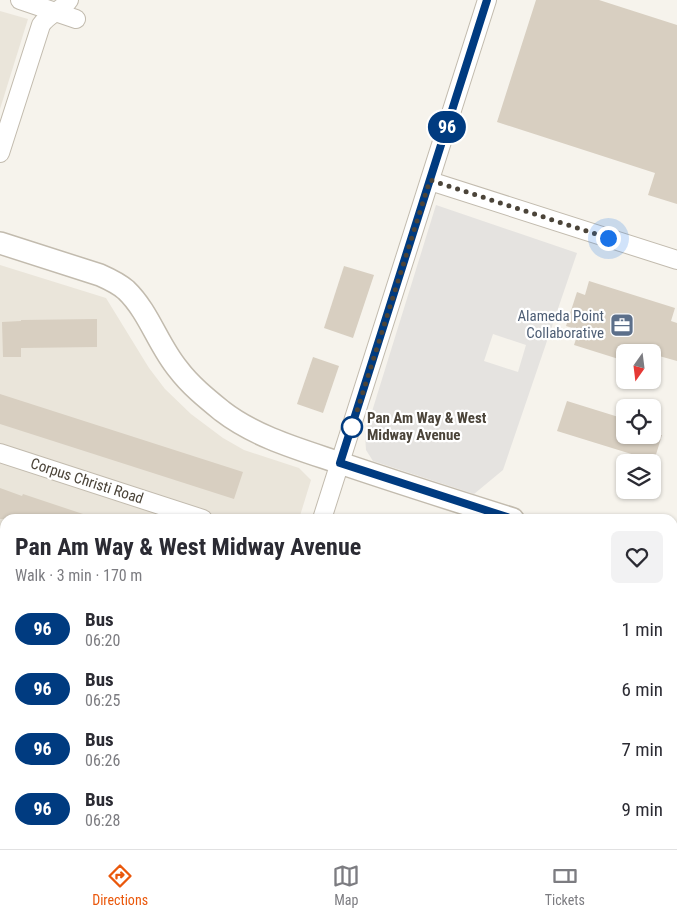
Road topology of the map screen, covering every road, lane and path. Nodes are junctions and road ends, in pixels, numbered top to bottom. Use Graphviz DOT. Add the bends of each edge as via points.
graph roads {
  1 [pos="20,0"];
  2 [pos="69,0"];
  3 [pos="487,0"];
  4 [pos="55,12"];
  5 [pos="76,18"];
  6 [pos="0,153"];
  7 [pos="430,180"];
  8 [pos="0,243"];
  9 [pos="677,260"];
  10 [pos="0,453"];
  11 [pos="340,463"];
  12 [pos="189,514"];
  13 [pos="324,514"];
  14 [pos="498,514"];
  1 -- 4 [label="street"];
  2 -- 4 [label="street"];
  3 -- 7 [label="street"];
  4 -- 5 [label="street"];
  4 -- 6 [label="street" via="41,25"];
  7 -- 9 [label="street"];
  7 -- 11 [label="street"];
  8 -- 11 [label="street" via="100,275 125,289 136,301 178,370 222,411 272,439"];
  10 -- 12 [label="street, Corpus Christi Road"];
  11 -- 13 [label="street"];
  11 -- 14 [label="street"];
}
